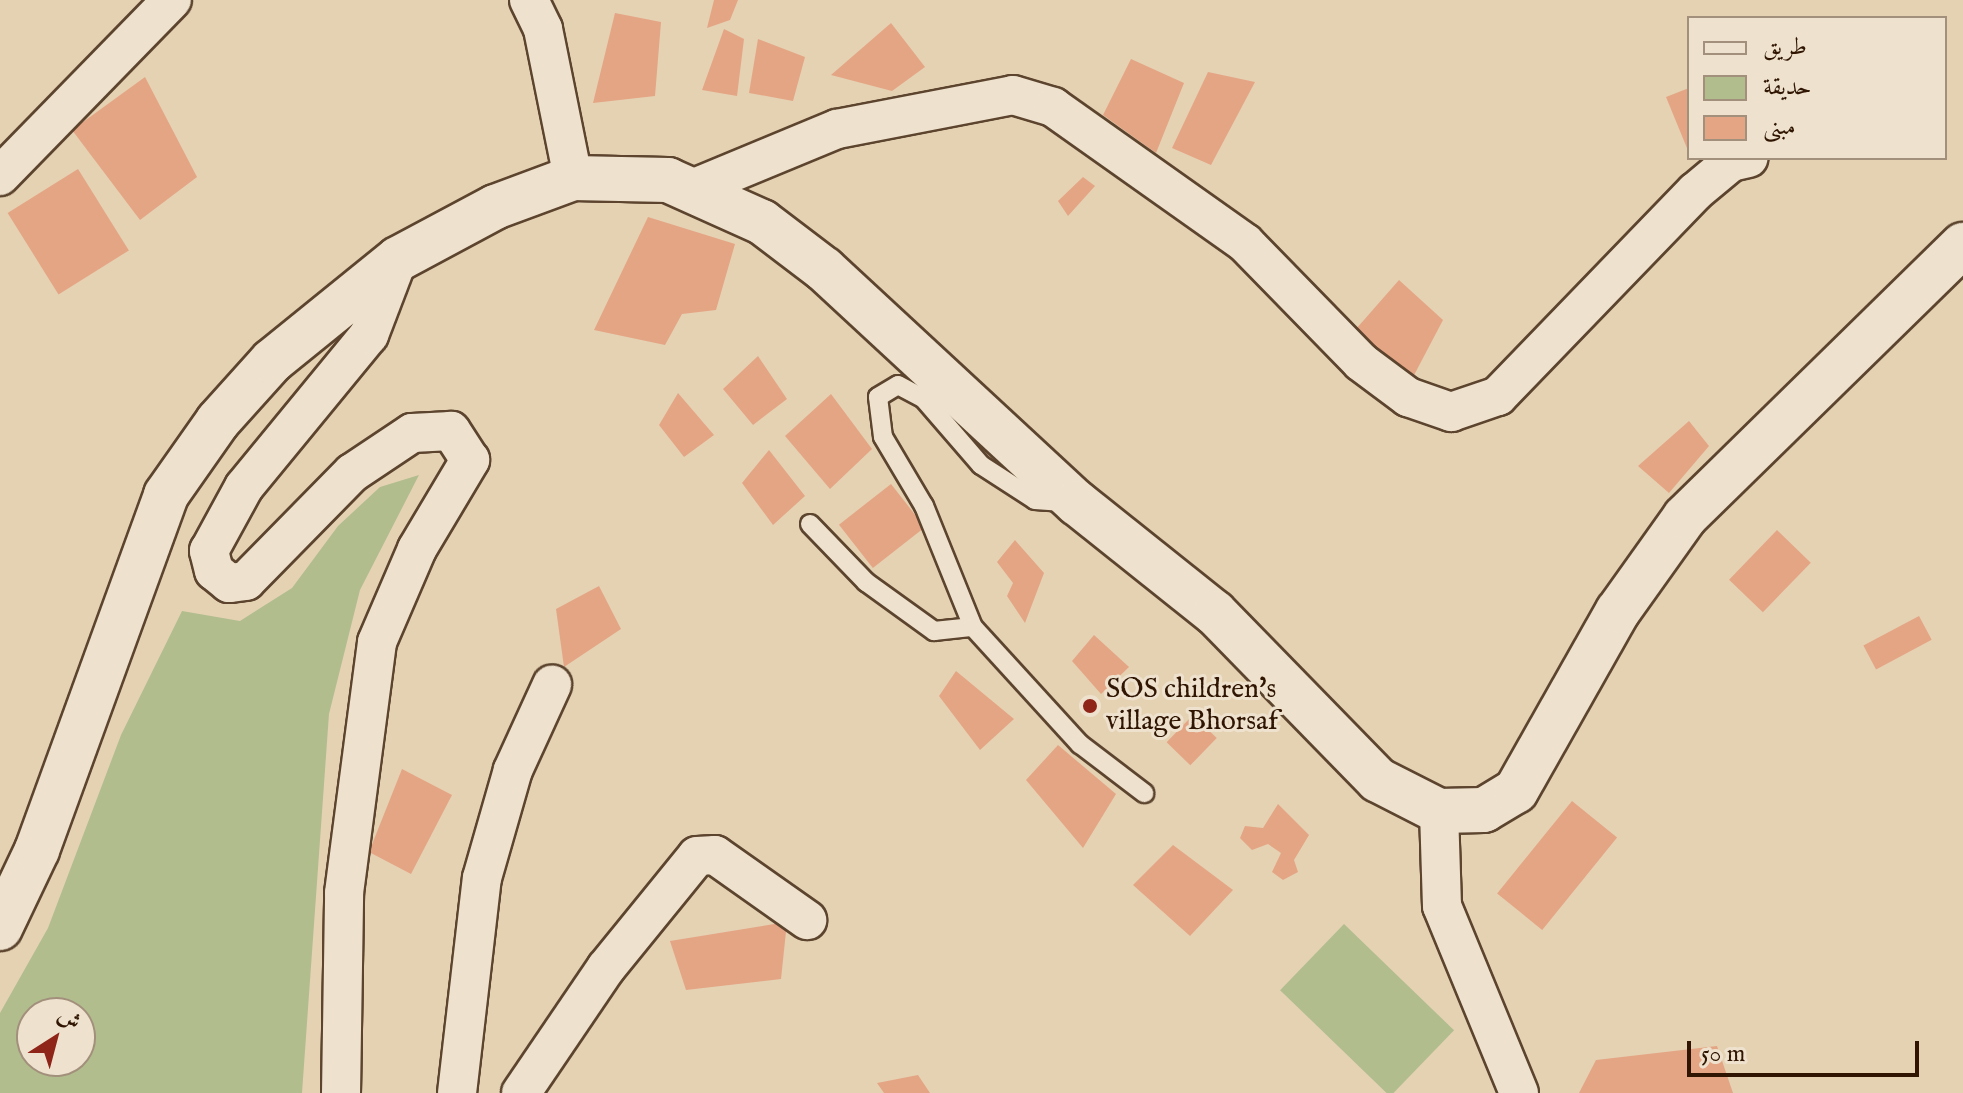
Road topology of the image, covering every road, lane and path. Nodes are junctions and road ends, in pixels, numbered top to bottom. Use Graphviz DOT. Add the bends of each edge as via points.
graph roads {
  1 [pos="172,0"];
  2 [pos="529,0"];
  3 [pos="1740,160"];
  4 [pos="0,176"];
  5 [pos="573,178"];
  6 [pos="692,189"];
  7 [pos="1963,245"];
  8 [pos="398,259"];
  9 [pos="1077,503"];
  10 [pos="810,524"];
  11 [pos="973,627"];
  12 [pos="552,685"];
  13 [pos="1144,793"];
  14 [pos="1439,811"];
  15 [pos="807,920"];
  16 [pos="0,928"];
  17 [pos="341,1093"];
  18 [pos="457,1093"];
  19 [pos="521,1093"];
  20 [pos="1519,1093"];
  1 -- 4 [label="street"];
  2 -- 5 [label="street" via="543,29"];
  3 -- 6 [label="street" via="1695,192 1498,396 1451,412 1408,397 1361,362 1245,243 1053,107 1013,95 837,129"];
  5 -- 6 [label="main road" via="633,175"];
  5 -- 8 [label="main road" via="495,207"];
  6 -- 9 [label="main road" via="762,222 824,269"];
  7 -- 14 [label="main road" via="1685,517 1618,611 1516,791 1484,810"];
  8 -- 16 [label="main road" via="272,361 166,495 37,850"];
  8 -- 17 [label="street" via="369,335 244,487 209,551 214,571 229,583 246,581 352,473 412,433 451,431 470,460 417,549 377,642 344,893"];
  9 -- 11 [label="lane" via="1035,500 981,465 912,389 898,385 878,397 883,437 924,506"];
  9 -- 14 [label="main road" via="1215,613 1378,780"];
  10 -- 11 [label="lane" via="866,582 934,631"];
  11 -- 13 [label="lane" via="1080,744"];
  12 -- 18 [label="street" via="513,770 482,878"];
  14 -- 20 [label="street" via="1442,906"];
  15 -- 19 [label="street" via="715,855 697,856 606,968"];
}
